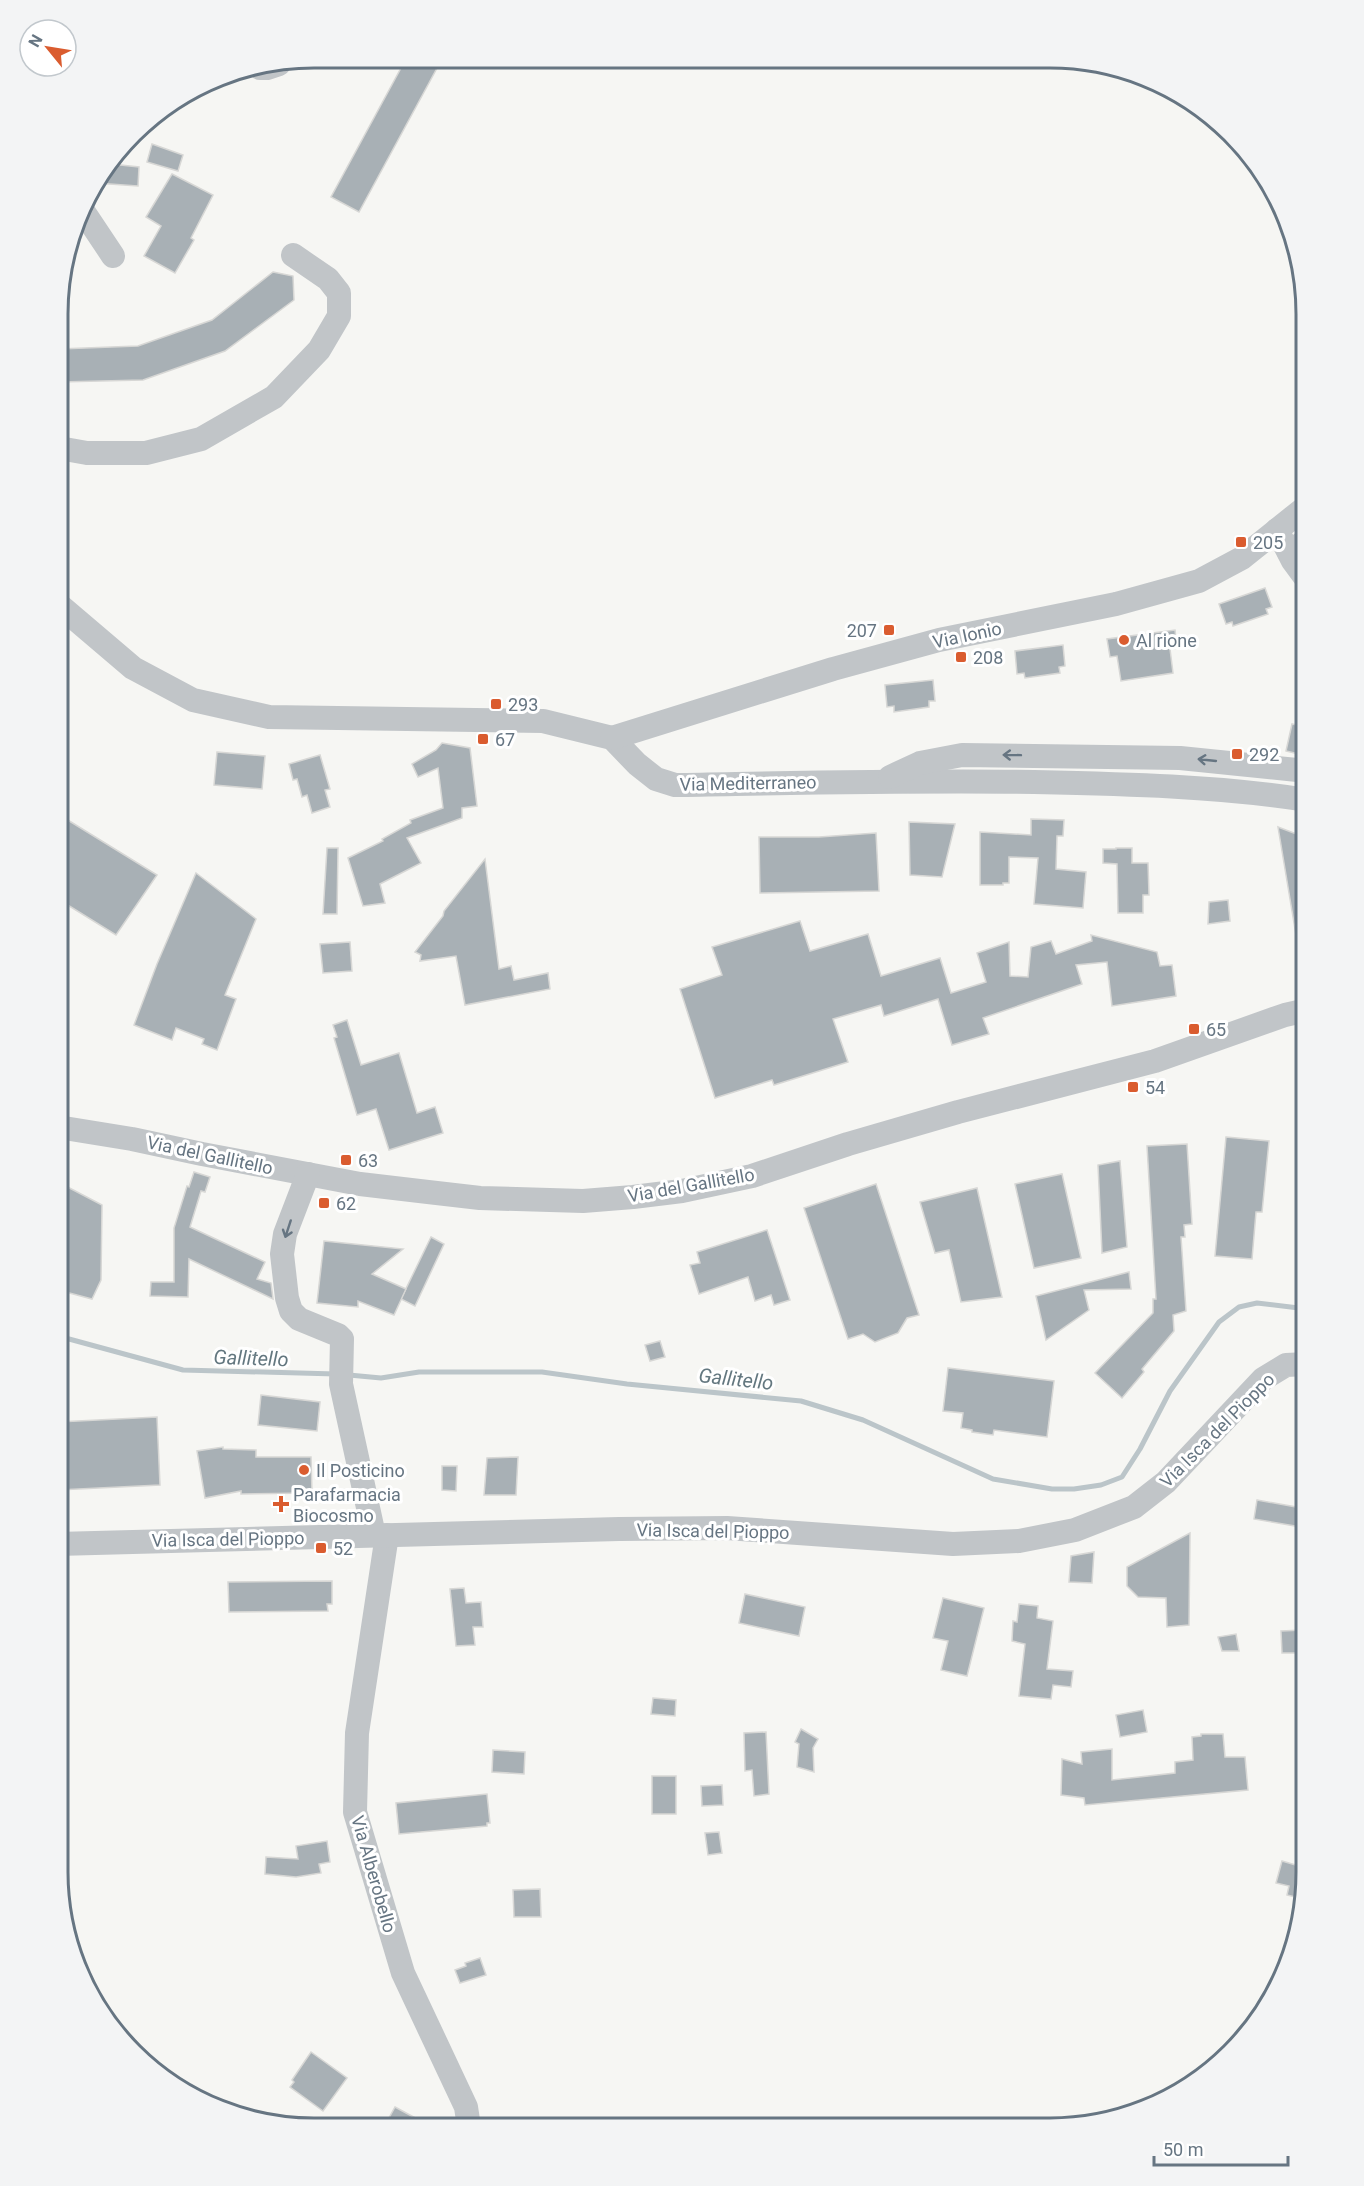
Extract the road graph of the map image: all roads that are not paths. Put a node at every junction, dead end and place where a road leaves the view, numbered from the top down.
1 (87, 217) edge
2 (292, 255) dead end
3 (113, 256) dead end
4 (68, 450) edge
5 (1296, 515) edge
6 (1277, 530) junction
7 (1296, 544) edge
8 (68, 613) edge
9 (612, 738) junction
10 (1296, 770) edge
11 (882, 781) junction
12 (1296, 798) edge
13 (1296, 1012) edge
14 (68, 1129) edge
15 (308, 1174) junction
16 (1296, 1365) edge
17 (380, 1535) junction
18 (68, 1544) edge
19 (468, 2118) edge

1 - 3 street
2 - 4 street
5 - 6 street, Via Ionio
6 - 7 street
6 - 9 street, Via Ionio
8 - 9 street
9 - 11 street, Via Mediterraneo
10 -> 11 street
11 - 12 street, Via Mediterraneo
13 - 15 street, Via del Gallitello
14 - 15 street, Via del Gallitello
15 -> 17 street
16 - 17 street, Via Isca del Pioppo
17 - 18 street, Via Isca del Pioppo
17 - 19 street, Via Alberobello

